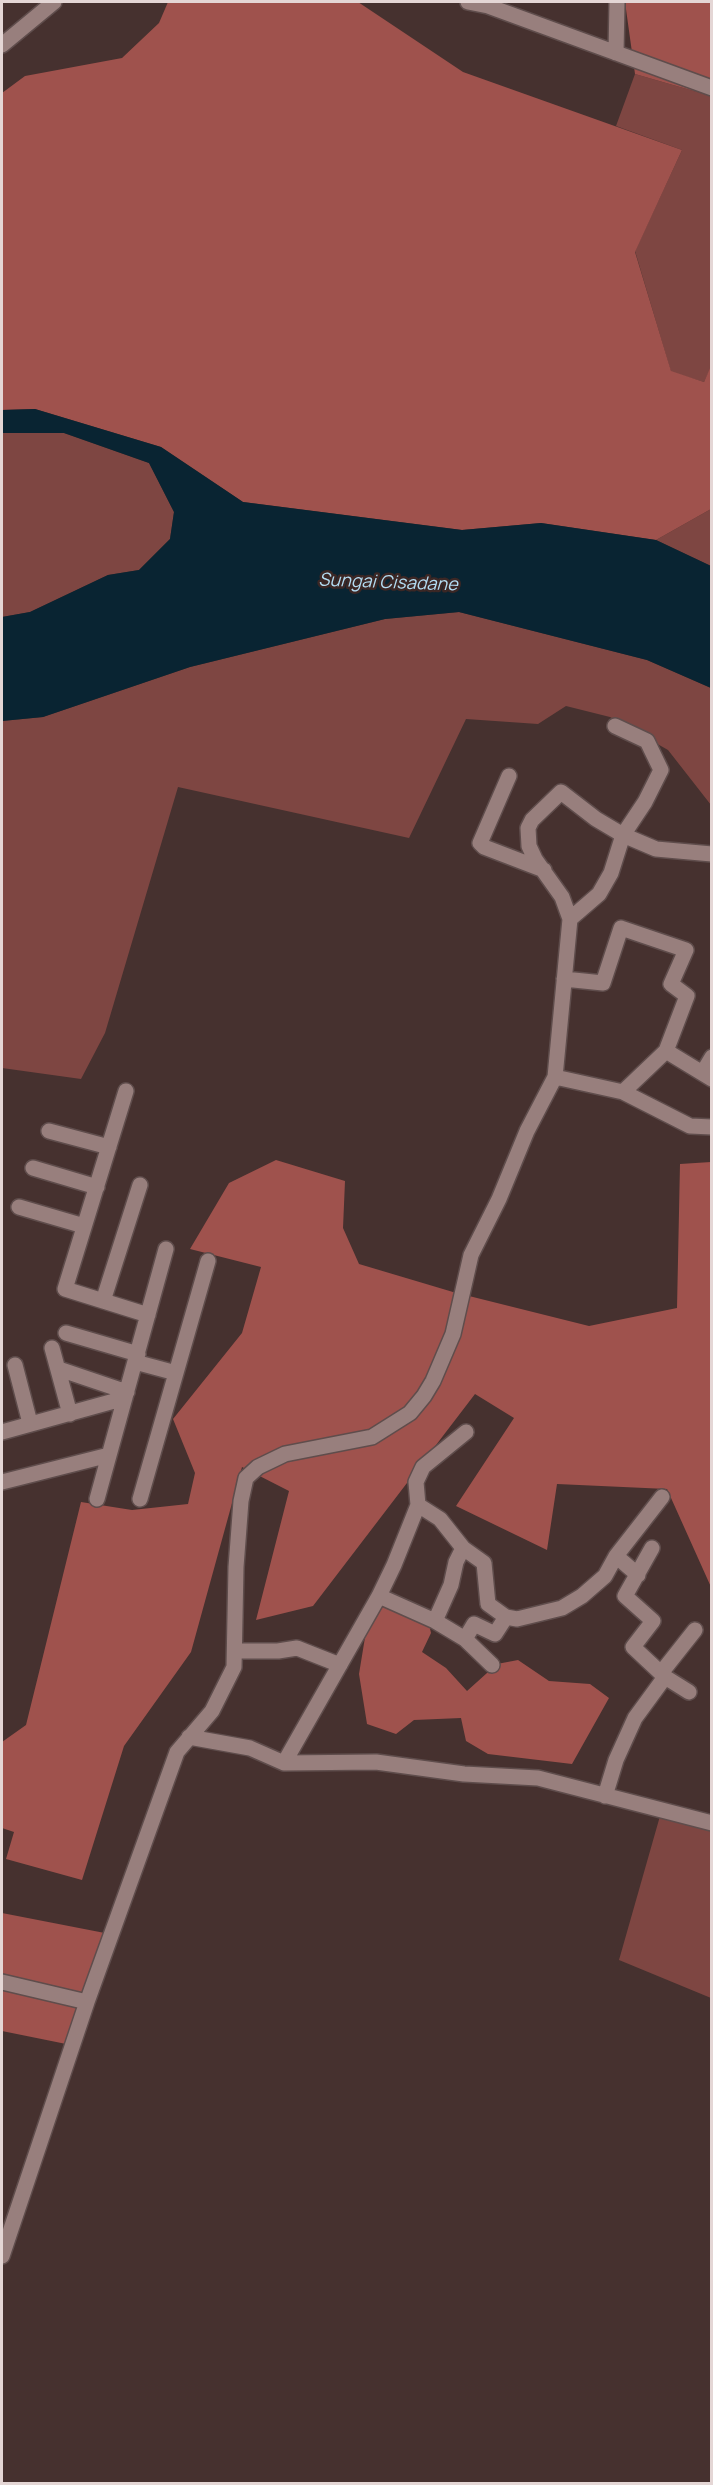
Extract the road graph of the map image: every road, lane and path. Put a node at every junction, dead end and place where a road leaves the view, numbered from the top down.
1 (54, 2) edge
2 (468, 2) edge
3 (617, 2) edge
4 (2, 45) edge
5 (616, 53) junction
6 (711, 88) edge
7 (615, 726) dead end
8 (509, 776) dead end
9 (623, 835) junction
10 (711, 854) edge
11 (544, 870) junction
12 (570, 919) junction
13 (564, 979) junction
14 (666, 1051) junction
15 (711, 1057) edge
16 (707, 1075) edge
17 (555, 1077) junction
18 (126, 1091) dead end
19 (623, 1092) junction
20 (711, 1127) edge
21 (49, 1131) dead end
22 (109, 1148) junction
23 (33, 1168) dead end
24 (140, 1185) dead end
25 (97, 1187) junction
26 (19, 1207) dead end
27 (84, 1226) junction
28 (166, 1249) dead end
29 (208, 1261) dead end
30 (103, 1301) junction
31 (148, 1315) junction
32 (66, 1333) dead end
33 (52, 1348) dead end
34 (136, 1358) junction
35 (15, 1365) dead end
36 (59, 1369) junction
37 (176, 1373) junction
38 (126, 1395) junction
39 (70, 1414) junction
40 (30, 1424) junction
41 (2, 1432) edge
42 (466, 1432) dead end
43 (109, 1455) junction
44 (2, 1482) edge
45 (662, 1497) dead end
46 (97, 1499) dead end
47 (140, 1499) dead end
48 (418, 1505) junction
49 (463, 1548) junction
50 (652, 1548) dead end
51 (616, 1556) junction
52 (638, 1575) junction
53 (379, 1596) junction
54 (506, 1617) junction
55 (435, 1621) junction
56 (695, 1630) dead end
57 (465, 1639) junction
58 (236, 1651) junction
59 (340, 1665) junction
60 (492, 1665) dead end
61 (663, 1675) junction
62 (689, 1692) dead end
63 (189, 1737) junction
64 (284, 1763) junction
65 (605, 1796) junction
66 (711, 1823) edge
67 (2, 1982) edge
68 (87, 2002) junction
69 (2, 2256) edge

1 - 4 street
2 - 5 street
3 - 5 street
5 - 6 street
7 - 9 street
8 - 11 street
9 - 10 street
9 - 11 street
9 - 12 street
11 - 12 street
12 - 13 street
13 - 14 street
13 - 17 street
14 - 16 street
14 - 19 street
15 - 16 street
17 - 19 street
17 - 58 street
18 - 22 street
19 - 20 street
21 - 22 street
22 - 25 street
23 - 25 street
24 - 30 street
25 - 27 street
26 - 27 street
27 - 30 street
28 - 31 street
29 - 37 street
30 - 31 street
31 - 34 street
32 - 34 street
33 - 36 street
34 - 37 street
34 - 38 street
35 - 40 street
36 - 38 street
36 - 39 street
37 - 47 street
38 - 39 street
38 - 43 street
39 - 40 street
40 - 41 street
42 - 48 street
43 - 44 street
43 - 46 street
45 - 51 street
48 - 49 street
48 - 53 street
49 - 54 street
49 - 55 street
50 - 52 street
51 - 52 street
51 - 54 street
52 - 61 street
53 - 55 street
53 - 59 street
54 - 57 street
55 - 57 street
56 - 61 street
57 - 60 street
58 - 59 street
58 - 63 street
59 - 64 street
61 - 62 street
61 - 65 street
63 - 64 street
63 - 68 street
64 - 65 street
65 - 66 street
67 - 68 street
68 - 69 street

